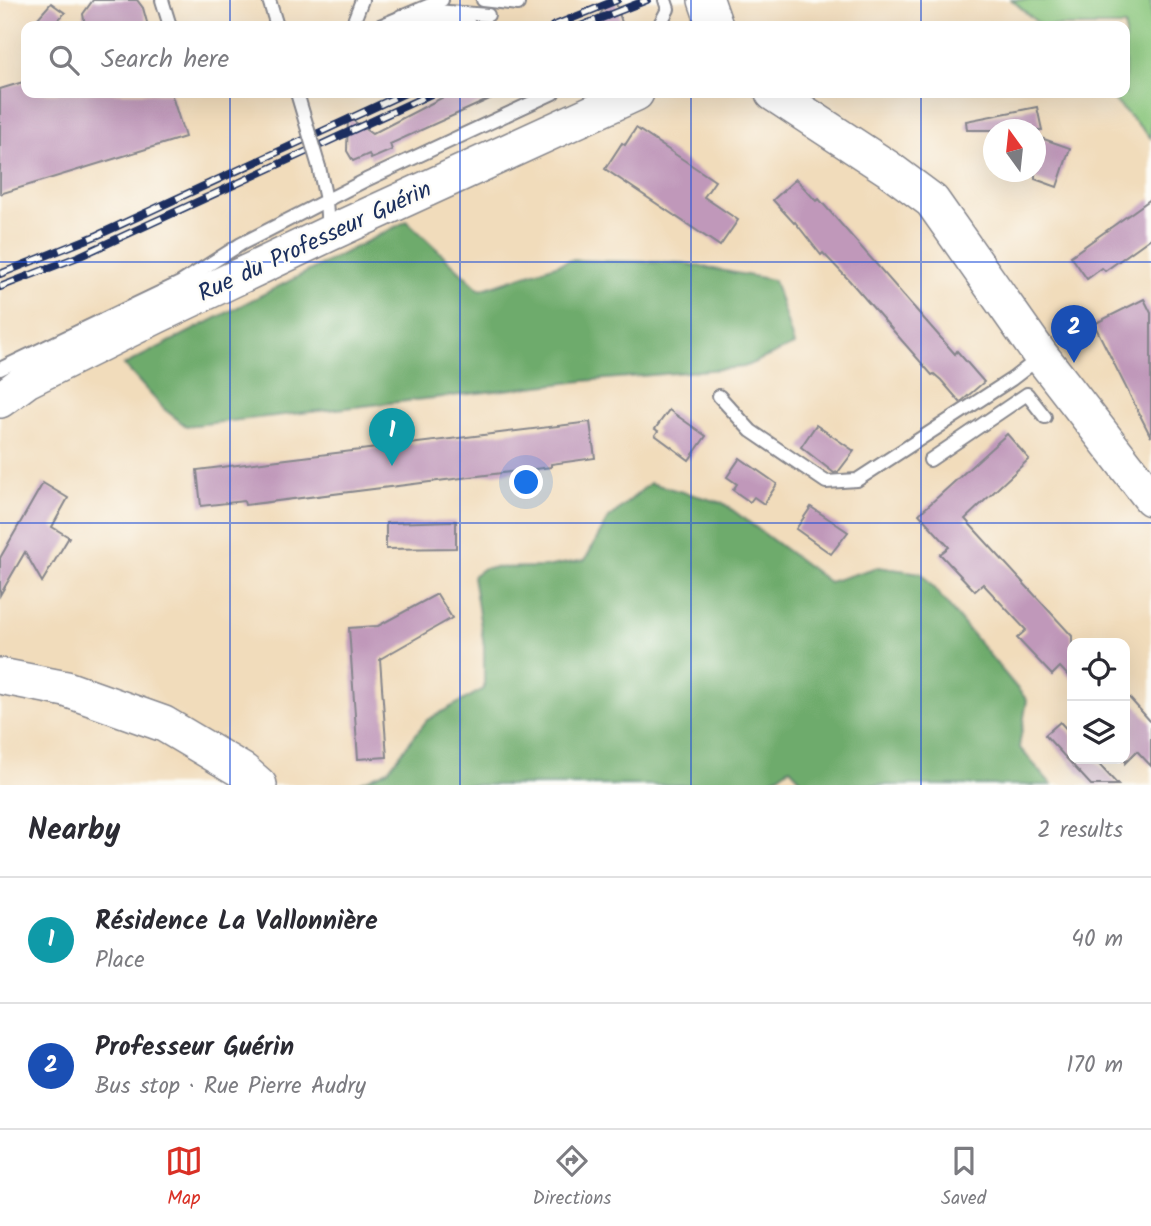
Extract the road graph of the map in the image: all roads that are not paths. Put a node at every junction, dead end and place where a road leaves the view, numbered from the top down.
1 (162, 0) edge
2 (268, 0) edge
3 (362, 0) edge
4 (442, 0) edge
5 (483, 0) edge
6 (665, 0) edge
7 (519, 4) dead end
8 (421, 10) junction
9 (488, 15) dead end
10 (401, 16) junction
11 (168, 21) edge
12 (274, 21) edge
13 (354, 21) edge
14 (390, 21) edge
15 (444, 21) edge
16 (662, 21) edge
17 (298, 98) edge
18 (542, 98) edge
19 (620, 98) edge
20 (781, 98) edge
21 (327, 217) junction
22 (1041, 356) junction
23 (0, 369) edge
24 (719, 396) dead end
25 (0, 400) edge
26 (1045, 417) dead end
27 (930, 460) dead end
28 (1151, 498) edge
29 (0, 676) edge
30 (259, 785) edge

1 - 11 lane
2 - 12 lane
3 - 13 lane
4 - 8 lane
5 - 7 lane
6 - 16 lane
8 - 9 lane
8 - 10 lane
10 - 14 lane
10 - 15 lane
17 - 21 lane, bridge
18 - 21 lane
19 - 21 main road, Rue du Professeur Guérin
20 - 22 main road
21 - 23 lane
21 - 25 main road, Rue du Professeur Guérin
22 - 24 lane
22 - 28 main road
26 - 27 lane
29 - 30 main road

